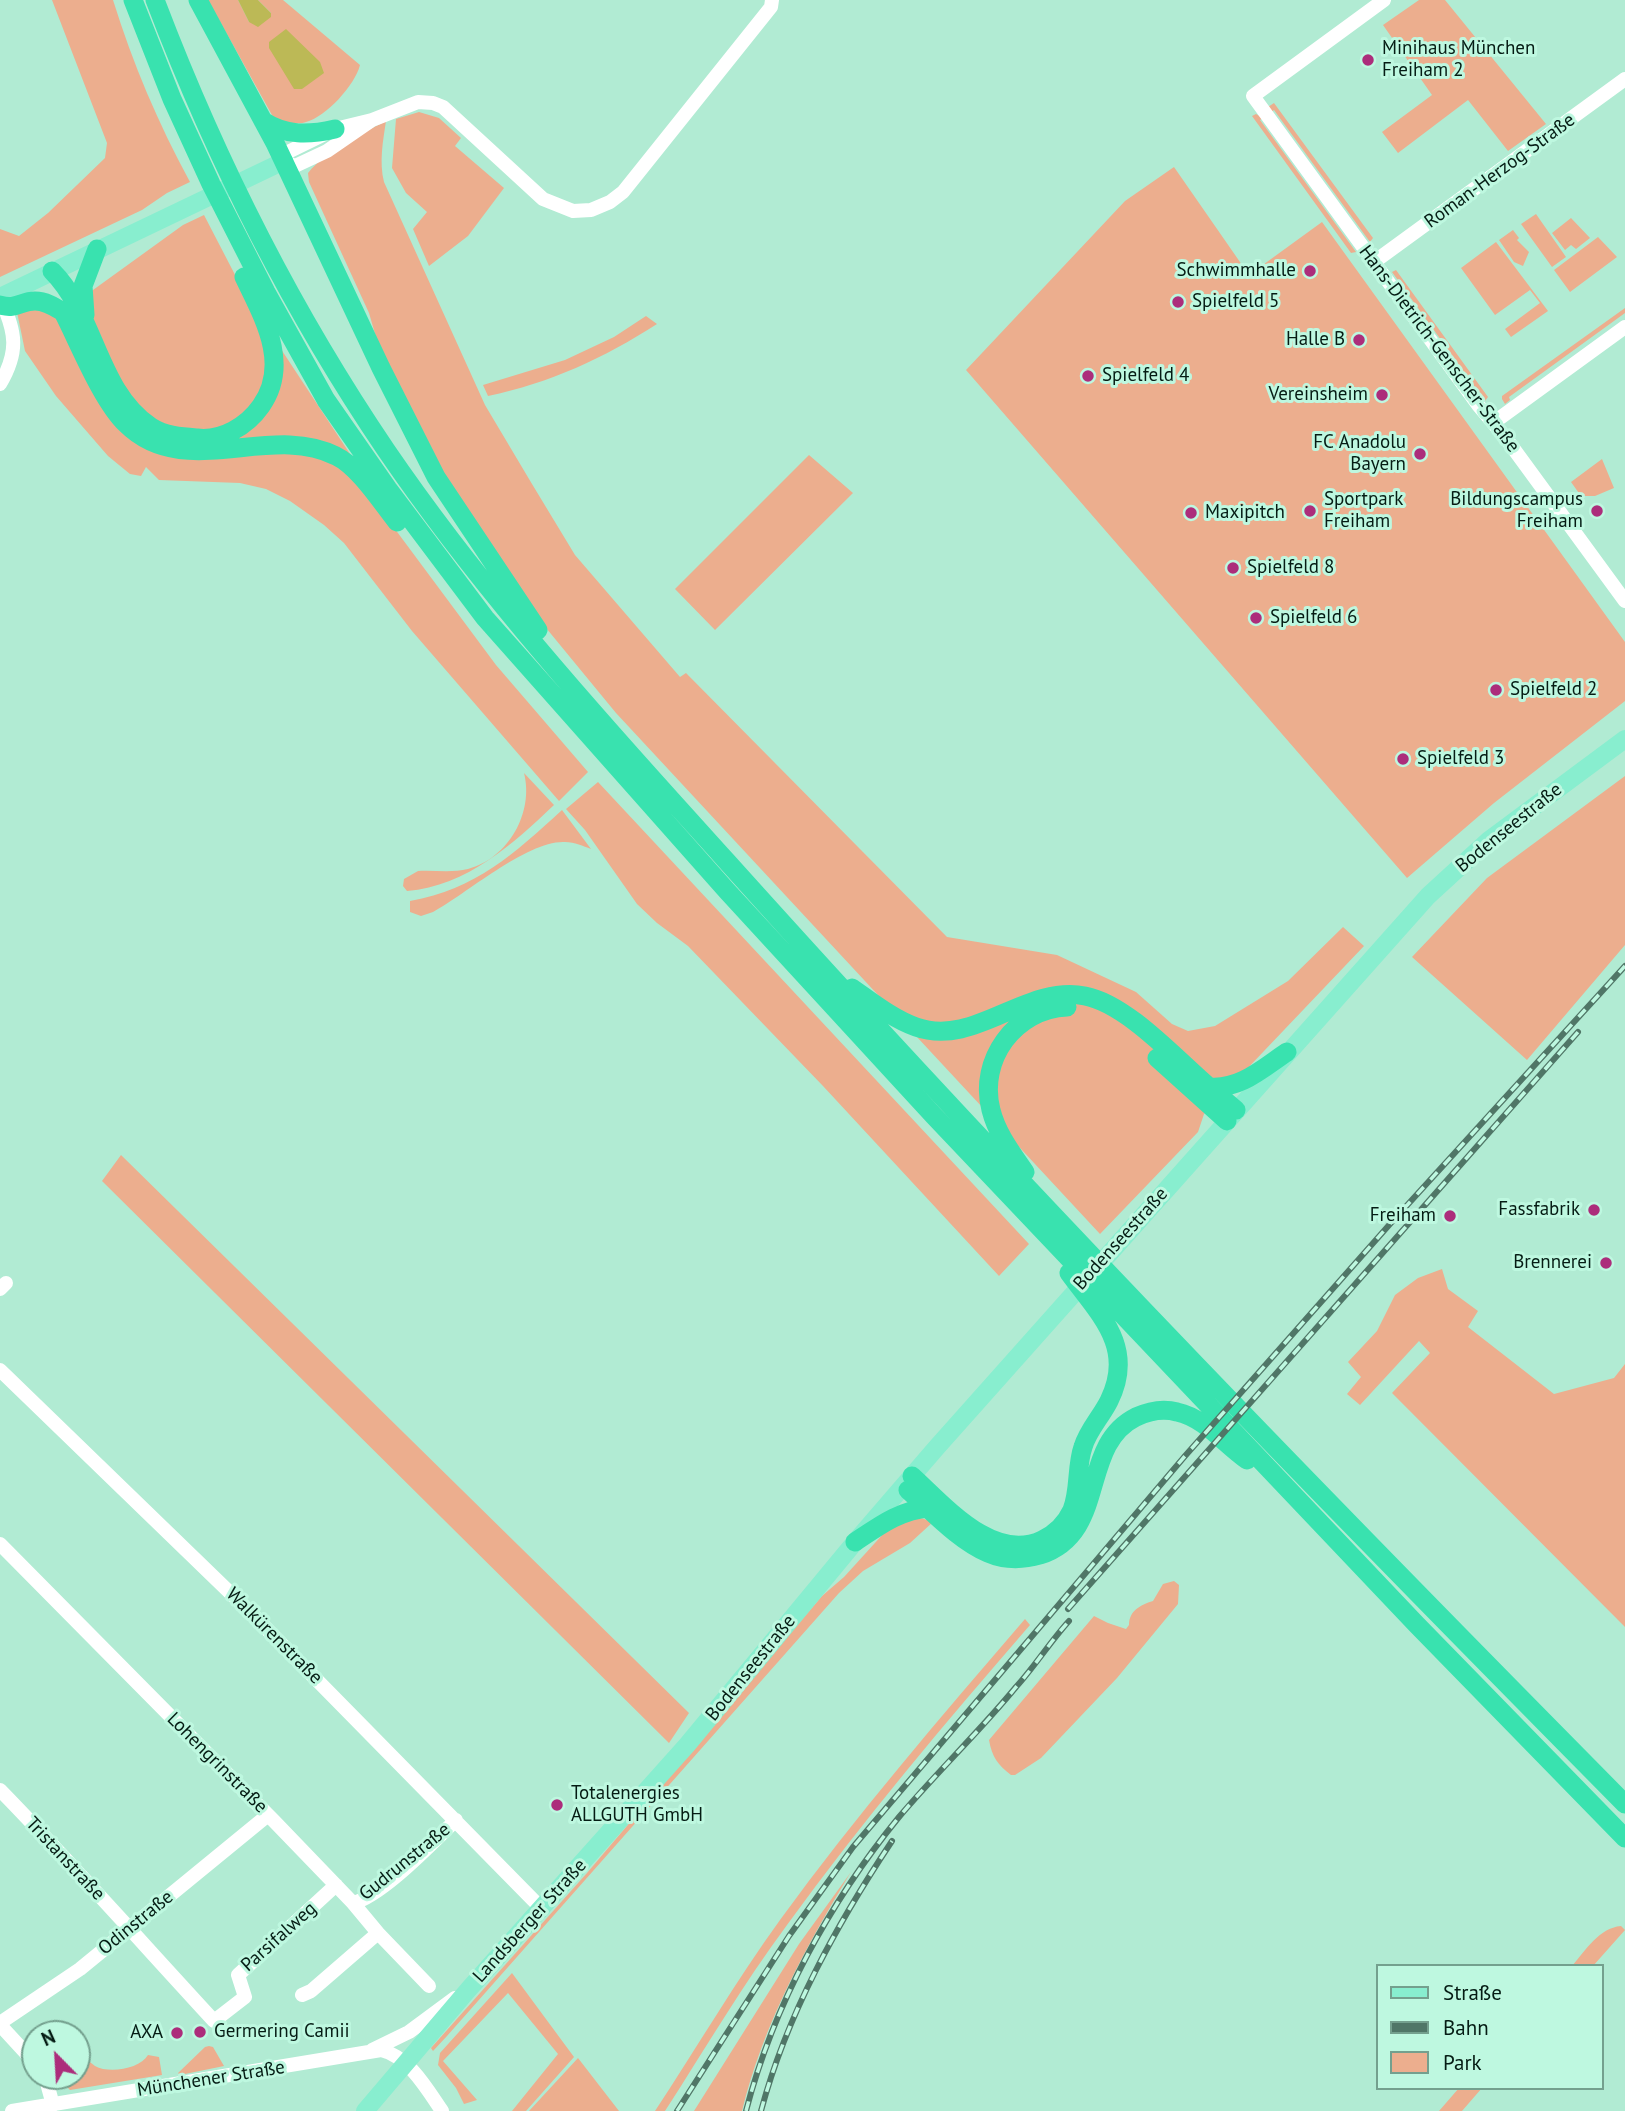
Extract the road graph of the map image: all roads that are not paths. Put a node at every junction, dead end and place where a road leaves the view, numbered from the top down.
1 (133, 0) edge
2 (155, 0) edge
3 (198, 0) edge
4 (772, 0) edge
5 (1384, 0) edge
6 (1625, 79) edge
7 (263, 121) junction
8 (341, 132) junction
9 (275, 164) junction
10 (211, 184) junction
11 (97, 249) junction
12 (1374, 262) junction
13 (52, 271) junction
14 (27, 294) junction
15 (0, 297) edge
16 (0, 305) edge
17 (63, 312) junction
18 (1625, 327) edge
19 (88, 330) junction
20 (0, 384) edge
21 (1493, 423) junction
22 (1625, 601) edge
23 (485, 618) junction
24 (580, 699) junction
25 (1625, 739) edge
26 (823, 968) junction
27 (1287, 1052) junction
28 (1181, 1071) junction
29 (1205, 1089) junction
30 (1231, 1115) junction
31 (1021, 1207) junction
32 (1051, 1214) junction
33 (0, 1370) edge
34 (908, 1481) junction
35 (1280, 1482) junction
36 (933, 1503) junction
37 (955, 1523) junction
38 (855, 1542) junction
39 (0, 1544) edge
40 (656, 1780) joint
41 (0, 1790) edge
42 (1625, 1804) edge
43 (268, 1815) junction
44 (456, 1820) junction
45 (1625, 1838) edge
46 (336, 1885) junction
47 (354, 1903) junction
48 (542, 1909) junction
49 (128, 1928) junction
50 (378, 1933) junction
51 (429, 1986) dead end
52 (468, 1990) junction
53 (302, 1995) dead end
54 (214, 2021) joint
55 (0, 2024) edge
56 (21, 2047) edge
57 (371, 2050) junction
58 (405, 2064) junction
59 (49, 2090) edge
60 (53, 2105) junction
61 (12, 2111) edge
62 (365, 2111) edge
63 (442, 2111) edge

1 - 10 highway
2 - 24 highway
3 - 7 highway
4 - 8 street
5 - 12 street, Hans-Dietrich-Genscher-Straße
6 - 12 street, Roman-Herzog-Straße
7 - 8 highway
7 - 9 highway
8 - 9 street
9 - 11 main road
9 - 24 highway
10 - 19 highway
10 - 23 highway
11 - 13 main road
11 - 19 highway
12 - 21 street, Hans-Dietrich-Genscher-Straße
13 - 14 main road
13 - 17 highway
13 - 19 highway
14 - 15 main road
14 - 16 highway
14 - 17 highway
15 - 20 street
17 - 23 highway
18 - 21 street
21 - 22 street, Hans-Dietrich-Genscher-Straße
23 - 31 highway
24 - 26 highway
25 - 27 main road, Bodenseestraße
26 - 28 highway
26 - 32 highway
27 - 29 highway
27 - 30 main road, Bodenseestraße
28 - 29 highway
28 - 32 highway
29 - 30 highway
30 - 34 main road, Bodenseestraße
31 - 35 highway
31 - 37 highway
32 - 42 highway
33 - 44 street, Walkürenstraße
34 - 36 highway
34 - 38 main road, Bodenseestraße
35 - 37 highway
35 - 45 highway
36 - 37 highway
36 - 38 highway
38 - 40 main road, Bodenseestraße
39 - 43 street, Lohengrinstraße
40 - 48 main road, Landsberger Straße
41 - 49 street, Tristanstraße
43 - 46 street, Lohengrinstraße
43 - 49 street, Odinstraße
44 - 47 street, Gudrunstraße
44 - 48 street, Walkürenstraße
46 - 47 street, Lohengrinstraße
46 - 54 street, Parsifalweg
47 - 50 street, Lohengrinstraße
48 - 52 main road, Landsberger Straße
49 - 54 street, Tristanstraße
49 - 55 street, Odinstraße
50 - 51 street, Lohengrinstraße
50 - 53 street
52 - 57 street, Münchener Straße
52 - 58 main road, Landsberger Straße
55 - 56 street
57 - 58 street
57 - 60 street, Münchener Straße
58 - 62 main road, Landsberger Straße
58 - 63 street
59 - 60 street
60 - 61 street, Münchener Straße

